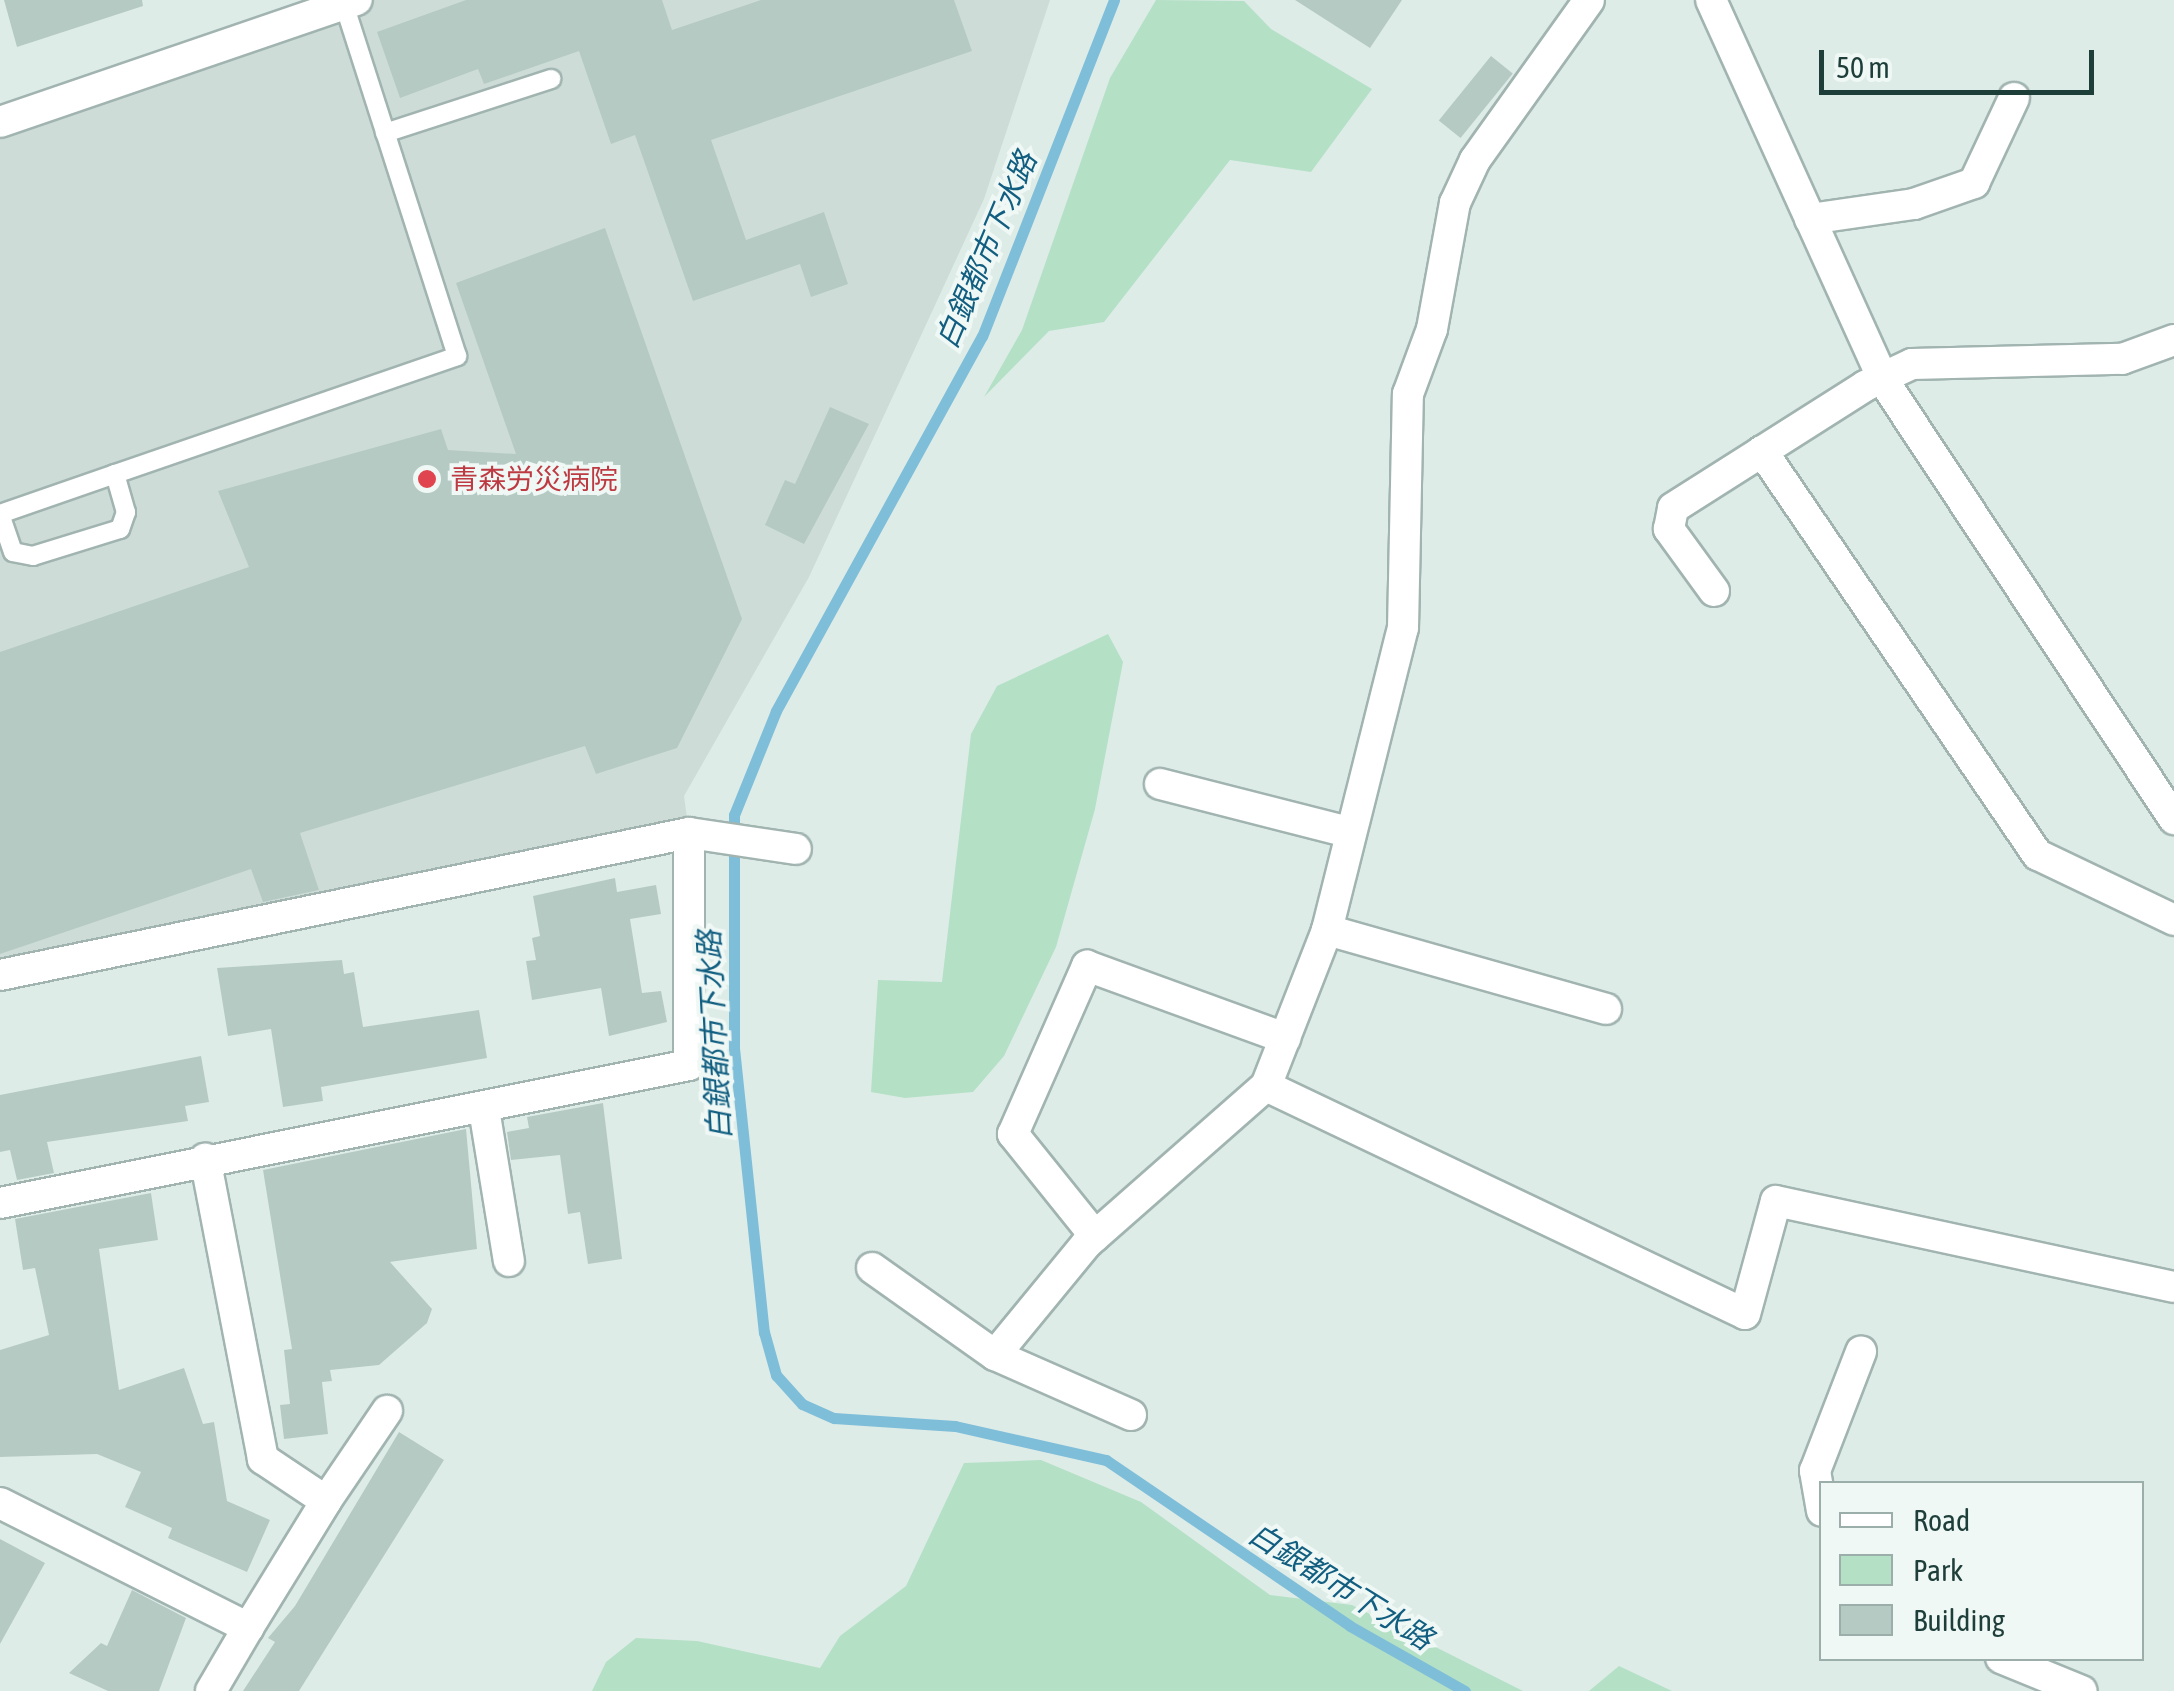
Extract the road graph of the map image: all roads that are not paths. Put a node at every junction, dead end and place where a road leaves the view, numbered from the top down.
1 (1589, 0) edge
2 (1711, 0) edge
3 (350, 2) edge
4 (552, 79) dead end
5 (2014, 98) dead end
6 (0, 122) edge
7 (385, 133) junction
8 (1810, 219) junction
9 (2172, 337) edge
10 (1884, 380) junction
11 (1762, 450) junction
12 (115, 474) junction
13 (1714, 591) dead end
14 (1160, 784) dead end
15 (2172, 811) edge
16 (1348, 832) junction
17 (690, 834) junction
18 (796, 849) dead end
19 (2174, 920) edge
20 (1327, 930) junction
21 (0, 975) edge
22 (1606, 1009) dead end
23 (1284, 1038) junction
24 (1266, 1086) junction
25 (484, 1109) junction
26 (206, 1159) junction
27 (0, 1203) edge
28 (1094, 1236) junction
29 (509, 1262) dead end
30 (872, 1268) dead end
31 (2174, 1287) edge
32 (1861, 1352) dead end
33 (995, 1355) junction
34 (388, 1410) dead end
35 (1131, 1415) dead end
36 (1819, 1493) edge
37 (326, 1501) junction
38 (0, 1503) edge
39 (248, 1628) junction
40 (2008, 1661) edge
41 (212, 1690) edge
42 (2082, 1691) edge

1 - 16 street
2 - 8 street
3 - 6 street
3 - 7 lane
4 - 7 lane
5 - 8 street
7 - 12 lane
8 - 10 street
9 - 10 street
10 - 11 street
10 - 15 street
11 - 13 street
11 - 19 street
12 - 12 lane
14 - 16 street
16 - 20 street
17 - 18 street
17 - 21 street
17 - 25 street
20 - 22 street
20 - 23 street
23 - 24 street
23 - 28 street
24 - 28 street
24 - 31 street
25 - 26 street
25 - 29 street
26 - 27 street
26 - 37 street
28 - 33 street
30 - 33 street
32 - 36 street
33 - 35 street
34 - 37 street
37 - 39 street
38 - 39 street
39 - 41 street
40 - 42 street

